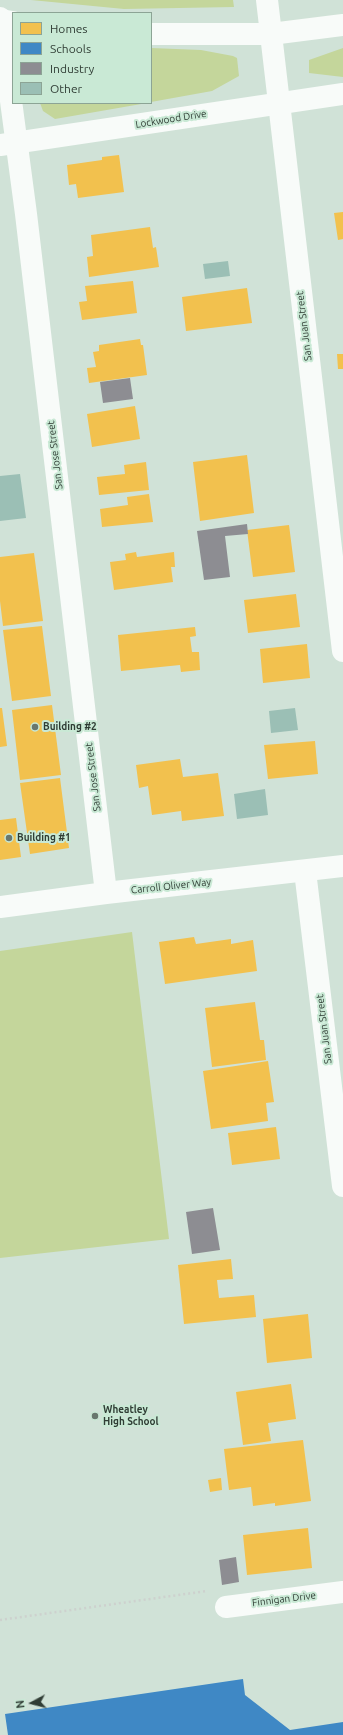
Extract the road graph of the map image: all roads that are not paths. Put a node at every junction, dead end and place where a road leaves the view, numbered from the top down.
1 (266, 0) edge
2 (0, 20) edge
3 (12, 22) edge
4 (343, 25) edge
5 (152, 34) edge
6 (271, 34) junction
7 (343, 94) edge
8 (278, 103) junction
9 (8, 144) edge
10 (343, 651) edge
11 (343, 866) edge
12 (305, 871) junction
13 (106, 893) junction
14 (0, 907) edge
15 (343, 1186) edge
16 (343, 1592) edge
17 (226, 1607) dead end

1 - 6 street, San Juan Street
2 - 3 street
2 - 9 street, San Jose Street
4 - 6 street
5 - 6 street
6 - 8 street, San Juan Street
7 - 8 street, Lockwood Drive
8 - 9 street, Lockwood Drive
8 - 10 street, San Juan Street
9 - 13 street, San Jose Street
11 - 12 street, Carroll Oliver Way
12 - 13 street, Carroll Oliver Way
12 - 15 street, San Juan Street
13 - 14 street, Carroll Oliver Way
16 - 17 street, Finnigan Drive

